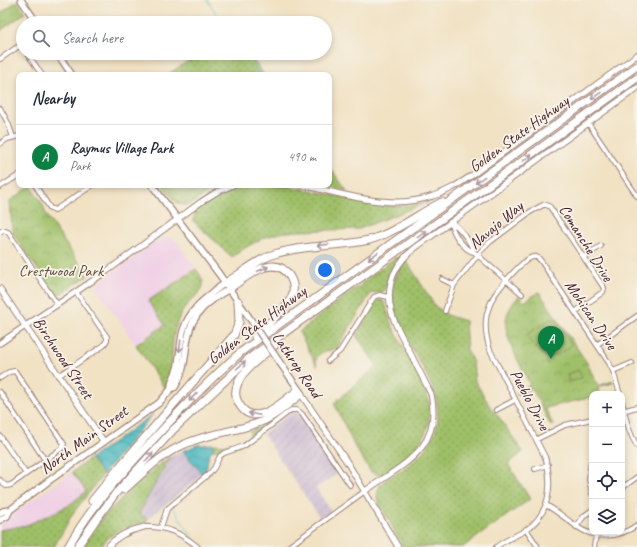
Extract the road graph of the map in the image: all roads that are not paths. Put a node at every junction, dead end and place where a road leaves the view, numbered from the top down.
1 (21, 0) edge
2 (32, 16) edge
3 (16, 48) edge
4 (637, 55) edge
5 (0, 59) edge
6 (32, 60) edge
7 (62, 60) edge
8 (637, 66) edge
9 (40, 72) edge
10 (70, 72) edge
11 (637, 78) edge
12 (637, 88) edge
13 (0, 108) edge
14 (588, 123) junction
15 (16, 136) edge
16 (13, 137) junction
17 (0, 144) edge
18 (16, 177) edge
19 (0, 187) edge
20 (37, 188) edge
21 (88, 188) edge
22 (154, 188) edge
23 (227, 188) edge
24 (316, 188) edge
25 (462, 193) junction
26 (637, 196) edge
27 (545, 204) joint
28 (178, 219) junction
29 (451, 222) junction
30 (0, 232) edge
31 (601, 246) dead end
32 (475, 254) junction
33 (390, 257) junction
34 (533, 257) joint
35 (584, 257) junction
36 (442, 278) dead end
37 (506, 281) junction
38 (454, 285) junction
39 (227, 286) junction
40 (0, 289) edge
41 (76, 292) junction
42 (522, 294) dead end
43 (389, 297) junction
44 (238, 301) junction
45 (57, 304) junction
46 (445, 311) dead end
47 (575, 312) junction
48 (637, 316) edge
49 (25, 326) junction
50 (0, 343) edge
51 (598, 344) junction
52 (241, 352) junction
53 (328, 361) dead end
54 (632, 363) dead end
55 (613, 371) junction
56 (58, 376) junction
57 (0, 378) edge
58 (619, 391) edge
59 (0, 392) edge
60 (300, 392) junction
61 (515, 400) junction
62 (637, 407) edge
63 (496, 410) dead end
64 (625, 410) edge
65 (625, 418) edge
66 (589, 419) edge
67 (0, 436) edge
68 (536, 439) junction
69 (104, 442) junction
70 (637, 446) edge
71 (46, 460) junction
72 (347, 462) junction
73 (548, 465) junction
74 (339, 468) junction
75 (535, 469) dead end
76 (26, 474) junction
77 (637, 477) edge
78 (0, 480) edge
79 (350, 485) dead end
80 (625, 486) edge
81 (365, 491) junction
82 (546, 505) junction
83 (10, 510) junction
84 (103, 510) junction
85 (589, 512) edge
86 (0, 513) edge
87 (0, 520) edge
88 (637, 525) edge
89 (144, 527) joint
90 (161, 527) junction
91 (576, 527) junction
92 (526, 529) junction
93 (589, 532) edge
94 (625, 532) edge
95 (596, 535) edge
96 (66, 547) edge
97 (77, 547) edge
98 (107, 547) edge
99 (198, 547) edge
100 (288, 547) edge
101 (398, 547) edge
102 (496, 547) edge
103 (538, 547) edge
104 (594, 547) edge

1 - 2 main road
3 - 5 street
4 - 24 street
6 - 9 street
7 - 10 main road
8 -> 25 highway, Golden State Highway
33 -> 11 highway, Golden State Highway
12 - 14 street
13 - 16 street
14 - 26 street
14 - 29 street
15 - 16 street
16 - 17 street
18 - 19 street
20 - 21 street
22 - 28 main road, Lathrop Road
23 - 28 street
25 -> 39 highway
25 -> 52 highway, Golden State Highway
27 - 32 street, Navajo Way
27 - 35 street, Comanche Drive
28 - 39 main road, Lathrop Road
28 - 41 street
29 - 32 street
29 - 43 street
30 - 45 street
31 - 35 street
32 - 37 street
32 - 38 street, Navajo Way
60 -> 33 highway
84 -> 33 highway, Golden State Highway
34 - 37 street, Pueblo Drive
34 - 47 street, Mohican Drive
35 - 47 street, Comanche Drive
36 - 38 street
37 - 42 street
37 - 61 street, Pueblo Drive
38 - 46 street, Navajo Way
39 - 44 main road, Lathrop Road
39 -> 52 highway
39 - 69 main road, North Main Street
40 - 49 street, Birchwood Street
41 - 45 street
41 - 56 street
43 - 53 street
43 - 81 street
44 - 60 main road, Lathrop Road, bridge
44 - 96 highway
45 - 49 street
47 - 51 street, Mohican Drive
48 - 51 street
49 - 50 street
49 - 56 street, Birchwood Street
51 - 55 street, Mohican Drive
52 -> 96 highway, Golden State Highway
54 - 55 street
55 - 58 street, Mohican Drive
56 - 69 street, Birchwood Street
57 - 71 street
59 - 71 street
60 - 72 street, Lathrop Road
60 - 84 highway
61 - 63 street
61 - 68 street, Pueblo Drive
62 - 64 street
65 - 70 street
66 - 68 street
67 - 76 street
68 - 73 street, Pueblo Drive
69 - 83 main road, North Main Street
71 - 76 street
72 - 74 street
72 - 81 street, Lathrop Road
73 - 75 street
73 - 82 street, Pueblo Drive
74 - 79 street
74 - 90 street
76 - 78 street
77 - 80 street
81 - 100 street
81 - 101 street, Lathrop Road
82 - 91 street
82 - 92 street, Pueblo Drive
83 - 86 main road, North Main Street
83 - 87 main road, North Main Street
84 - 97 highway, Golden State Highway
85 - 91 street
88 - 94 street
89 - 90 street
89 - 98 street
90 - 99 street
91 - 93 street
92 - 102 street, Pueblo Drive
92 - 103 street
95 - 104 street

